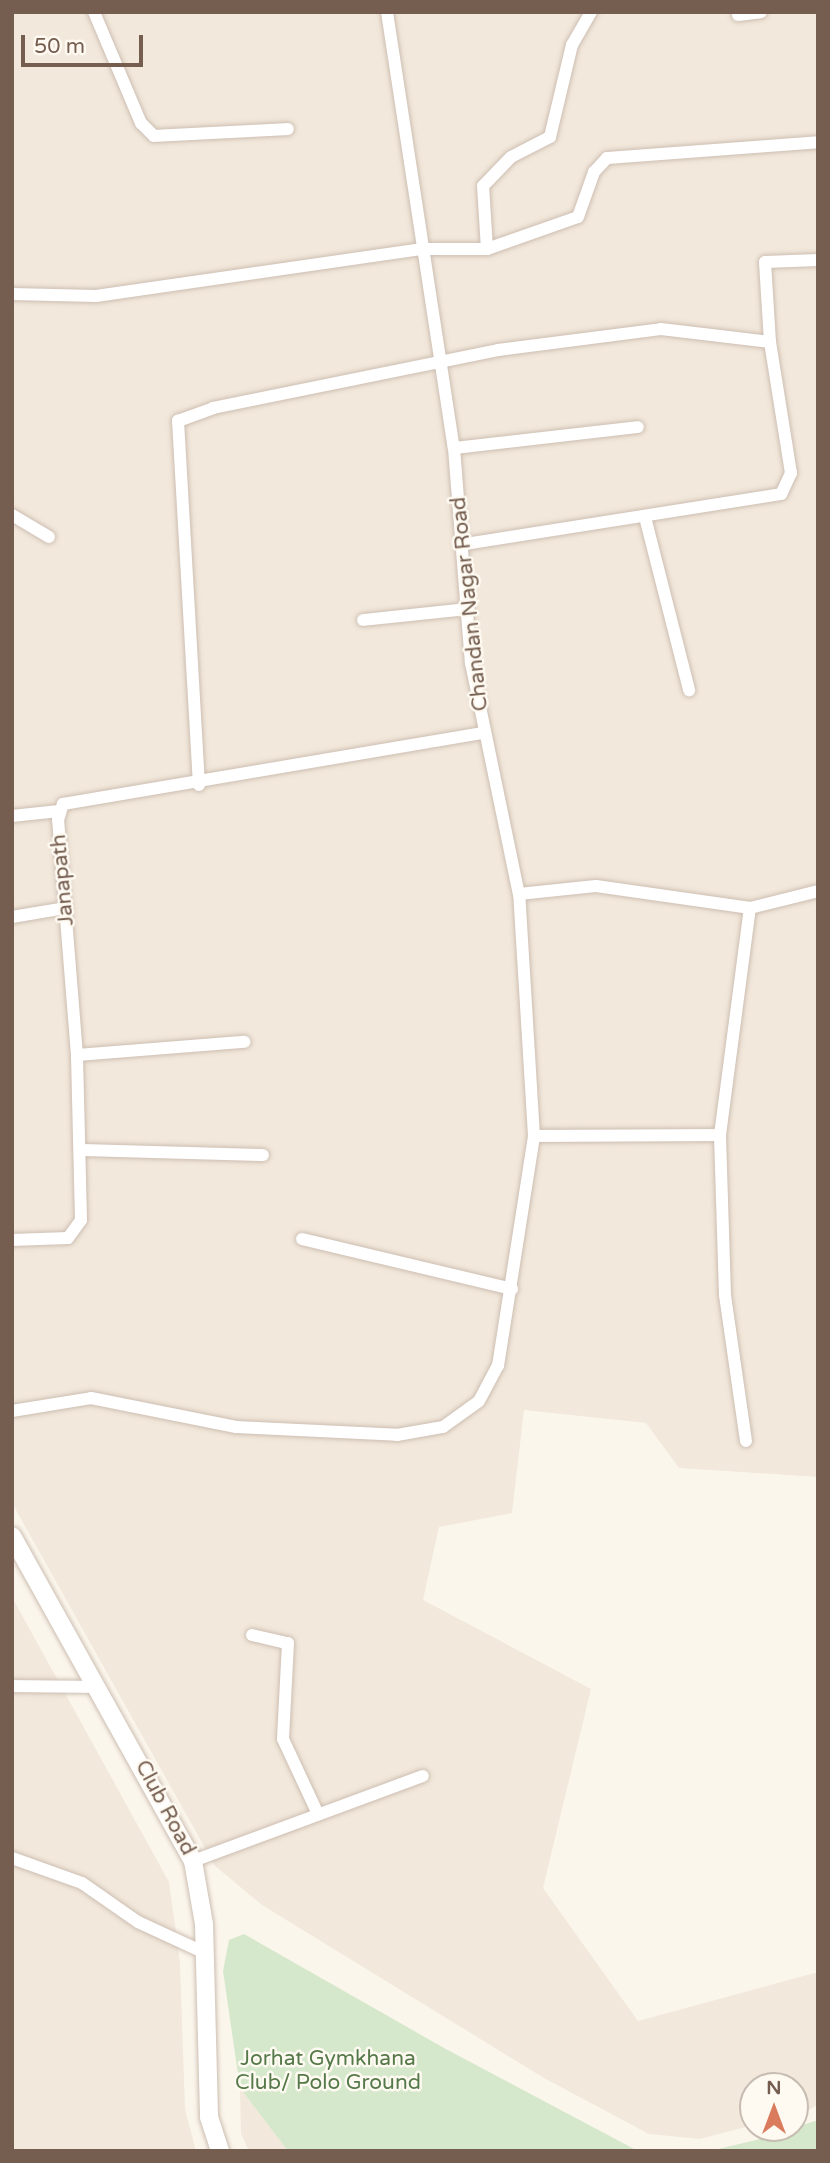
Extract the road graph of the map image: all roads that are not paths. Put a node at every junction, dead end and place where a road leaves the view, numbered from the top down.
1 (387, 12) edge
2 (591, 12) edge
3 (761, 12) edge
4 (97, 13) edge
5 (738, 15) dead end
6 (288, 129) dead end
7 (818, 142) edge
8 (424, 249) junction
9 (486, 249) junction
10 (818, 260) edge
11 (12, 294) edge
12 (770, 342) junction
13 (442, 361) junction
14 (638, 427) dead end
15 (454, 448) junction
16 (12, 515) edge
17 (645, 517) junction
18 (49, 537) dead end
19 (464, 544) junction
20 (468, 609) junction
21 (363, 620) dead end
22 (690, 690) dead end
23 (483, 733) junction
24 (199, 785) junction
25 (59, 811) junction
26 (12, 816) edge
27 (818, 891) edge
28 (519, 894) junction
29 (66, 908) junction
30 (750, 908) junction
31 (12, 917) edge
32 (244, 1042) dead end
33 (77, 1055) junction
34 (720, 1135) junction
35 (534, 1136) junction
36 (80, 1150) junction
37 (263, 1155) dead end
38 (302, 1239) dead end
39 (12, 1240) edge
40 (512, 1289) junction
41 (12, 1411) edge
42 (746, 1441) dead end
43 (12, 1536) edge
44 (252, 1635) dead end
45 (12, 1686) edge
46 (98, 1687) junction
47 (423, 1776) dead end
48 (318, 1814) junction
49 (12, 1858) edge
50 (193, 1861) junction
51 (205, 1953) junction
52 (220, 2151) edge

1 - 8 street, Chandan Nagar Road
2 - 9 street
3 - 5 street
4 - 6 street
7 - 9 street
8 - 9 street
8 - 11 street
8 - 13 street, Chandan Nagar Road
10 - 12 street
12 - 13 street
12 - 17 street
13 - 15 street, Chandan Nagar Road
13 - 24 street
14 - 15 street
15 - 19 street, Chandan Nagar Road
16 - 18 street
17 - 19 street
17 - 22 street
19 - 20 street, Chandan Nagar Road
20 - 21 street
20 - 23 street, Chandan Nagar Road
23 - 24 street, Janapath
23 - 28 street, Chandan Nagar Road
24 - 25 street, Janapath
25 - 26 street
25 - 29 street, Janapath
27 - 30 street
28 - 30 street
28 - 35 street, Chandan Nagar Road
29 - 31 street
29 - 33 street, Janapath
30 - 34 street
32 - 33 street
33 - 36 street, Janapath
34 - 35 street
34 - 42 street
35 - 40 street, Chandan Nagar Road
36 - 37 street
36 - 39 street, Janapath
38 - 40 street
40 - 41 street, Chandan Nagar Road
43 - 46 street, Club Road
44 - 48 street
45 - 46 street
46 - 50 street, Club Road
47 - 48 street
48 - 50 street
49 - 51 street
50 - 51 street, Club Road
51 - 52 street, Club Road

